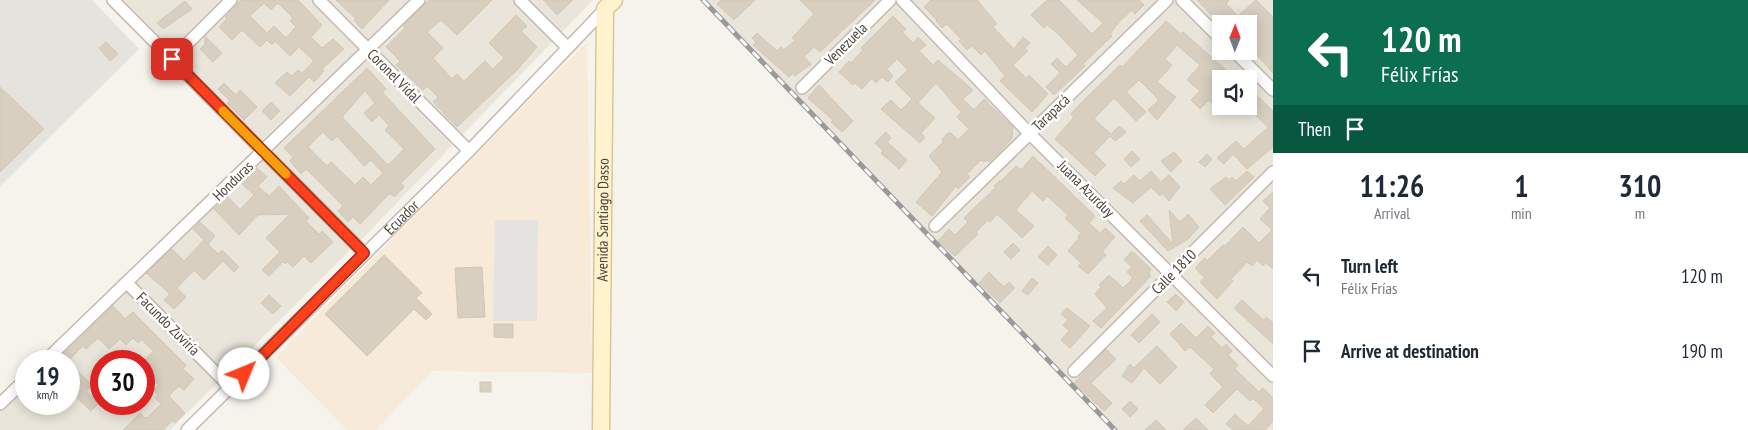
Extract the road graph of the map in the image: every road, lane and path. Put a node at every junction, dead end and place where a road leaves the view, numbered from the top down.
1 (113, 0) edge
2 (231, 0) edge
3 (318, 0) edge
4 (419, 0) edge
5 (520, 0) edge
6 (890, 0) edge
7 (902, 0) edge
8 (1167, 0) edge
9 (1182, 0) edge
10 (609, 5) edge
11 (1212, 30) edge
12 (567, 47) junction
13 (369, 50) junction
14 (172, 59) junction
15 (1243, 60) edge
16 (802, 88) dead end
17 (1273, 90) edge
18 (1030, 134) junction
19 (264, 151) junction
20 (469, 151) junction
21 (1273, 172) edge
22 (935, 226) dead end
23 (364, 253) junction
24 (1172, 274) junction
25 (127, 283) junction
26 (57, 350) edge
27 (1074, 371) dead end
28 (1273, 376) edge
29 (230, 387) junction
30 (15, 390) edge
31 (0, 404) edge
32 (187, 430) edge
33 (601, 430) edge

1 - 14 street
2 - 14 street
3 - 13 street, Coronel Vidal
4 - 13 street, Honduras
5 - 12 street
6 - 16 street, Venezuela
7 - 18 street, Juana Azurduy
8 - 18 street, Tarapacá
9 - 11 street
10 - 12 street, Ecuador
10 - 33 main road, Avenida Santiago Dasso
12 - 20 street, Ecuador
13 - 19 street, Honduras
13 - 20 street, Coronel Vidal
14 - 19 street
15 - 17 street
18 - 22 street, Tarapacá
18 - 24 street, Juana Azurduy
19 - 23 street
19 - 25 street, Honduras
20 - 23 street, Ecuador
21 - 24 street, Calle 1810
23 - 29 street, Ecuador
24 - 27 street, Calle 1810
24 - 28 street, Juana Azurduy
25 - 26 street, Honduras
25 - 29 street, Facundo Zuviría
29 - 32 street, Ecuador
30 - 31 street

